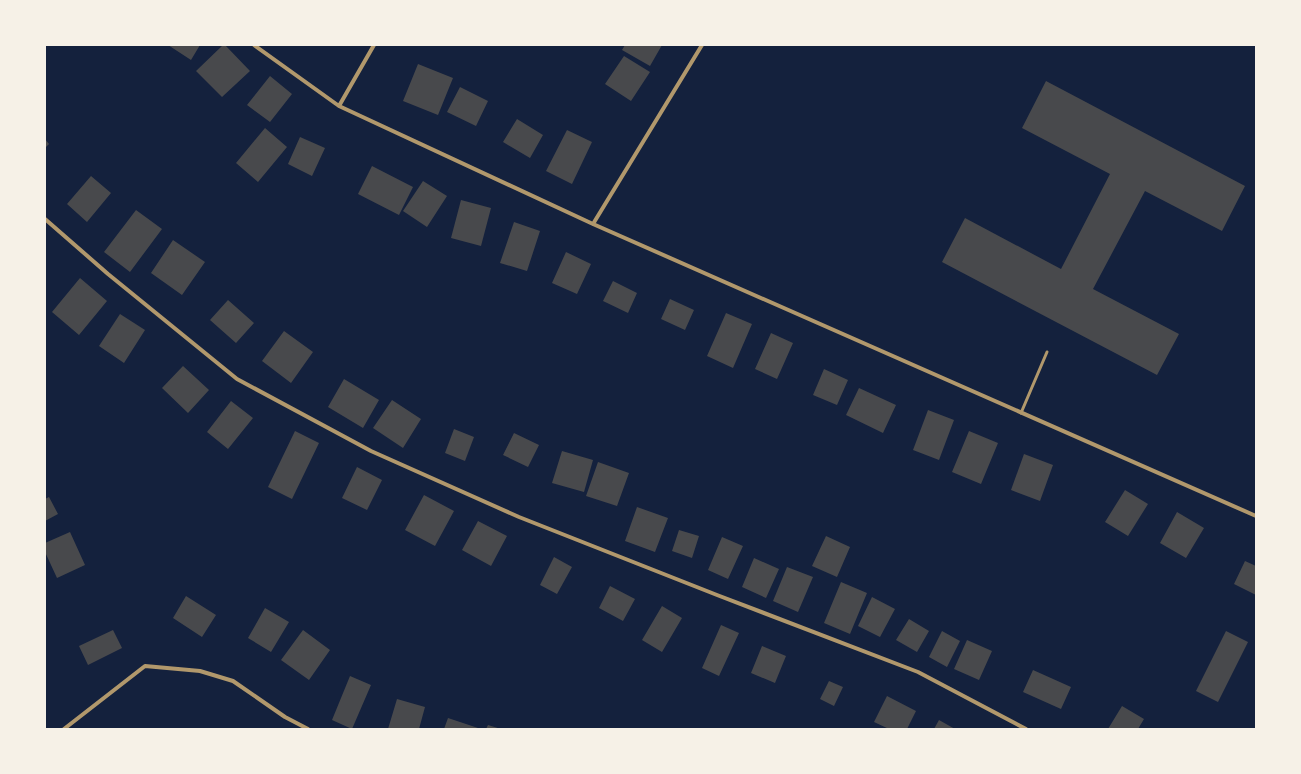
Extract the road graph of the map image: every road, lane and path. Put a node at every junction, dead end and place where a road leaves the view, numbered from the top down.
1 (254, 45) edge
2 (374, 45) edge
3 (702, 45) edge
4 (339, 106) junction
5 (45, 219) edge
6 (593, 224) junction
7 (1047, 352) dead end
8 (1021, 413) junction
9 (1256, 516) edge
10 (64, 729) edge
11 (308, 729) edge
12 (1026, 729) edge

1 - 4 street
2 - 4 street
3 - 6 street
4 - 6 street
5 - 12 street
6 - 8 street
7 - 8 lane
8 - 9 street
10 - 11 street

